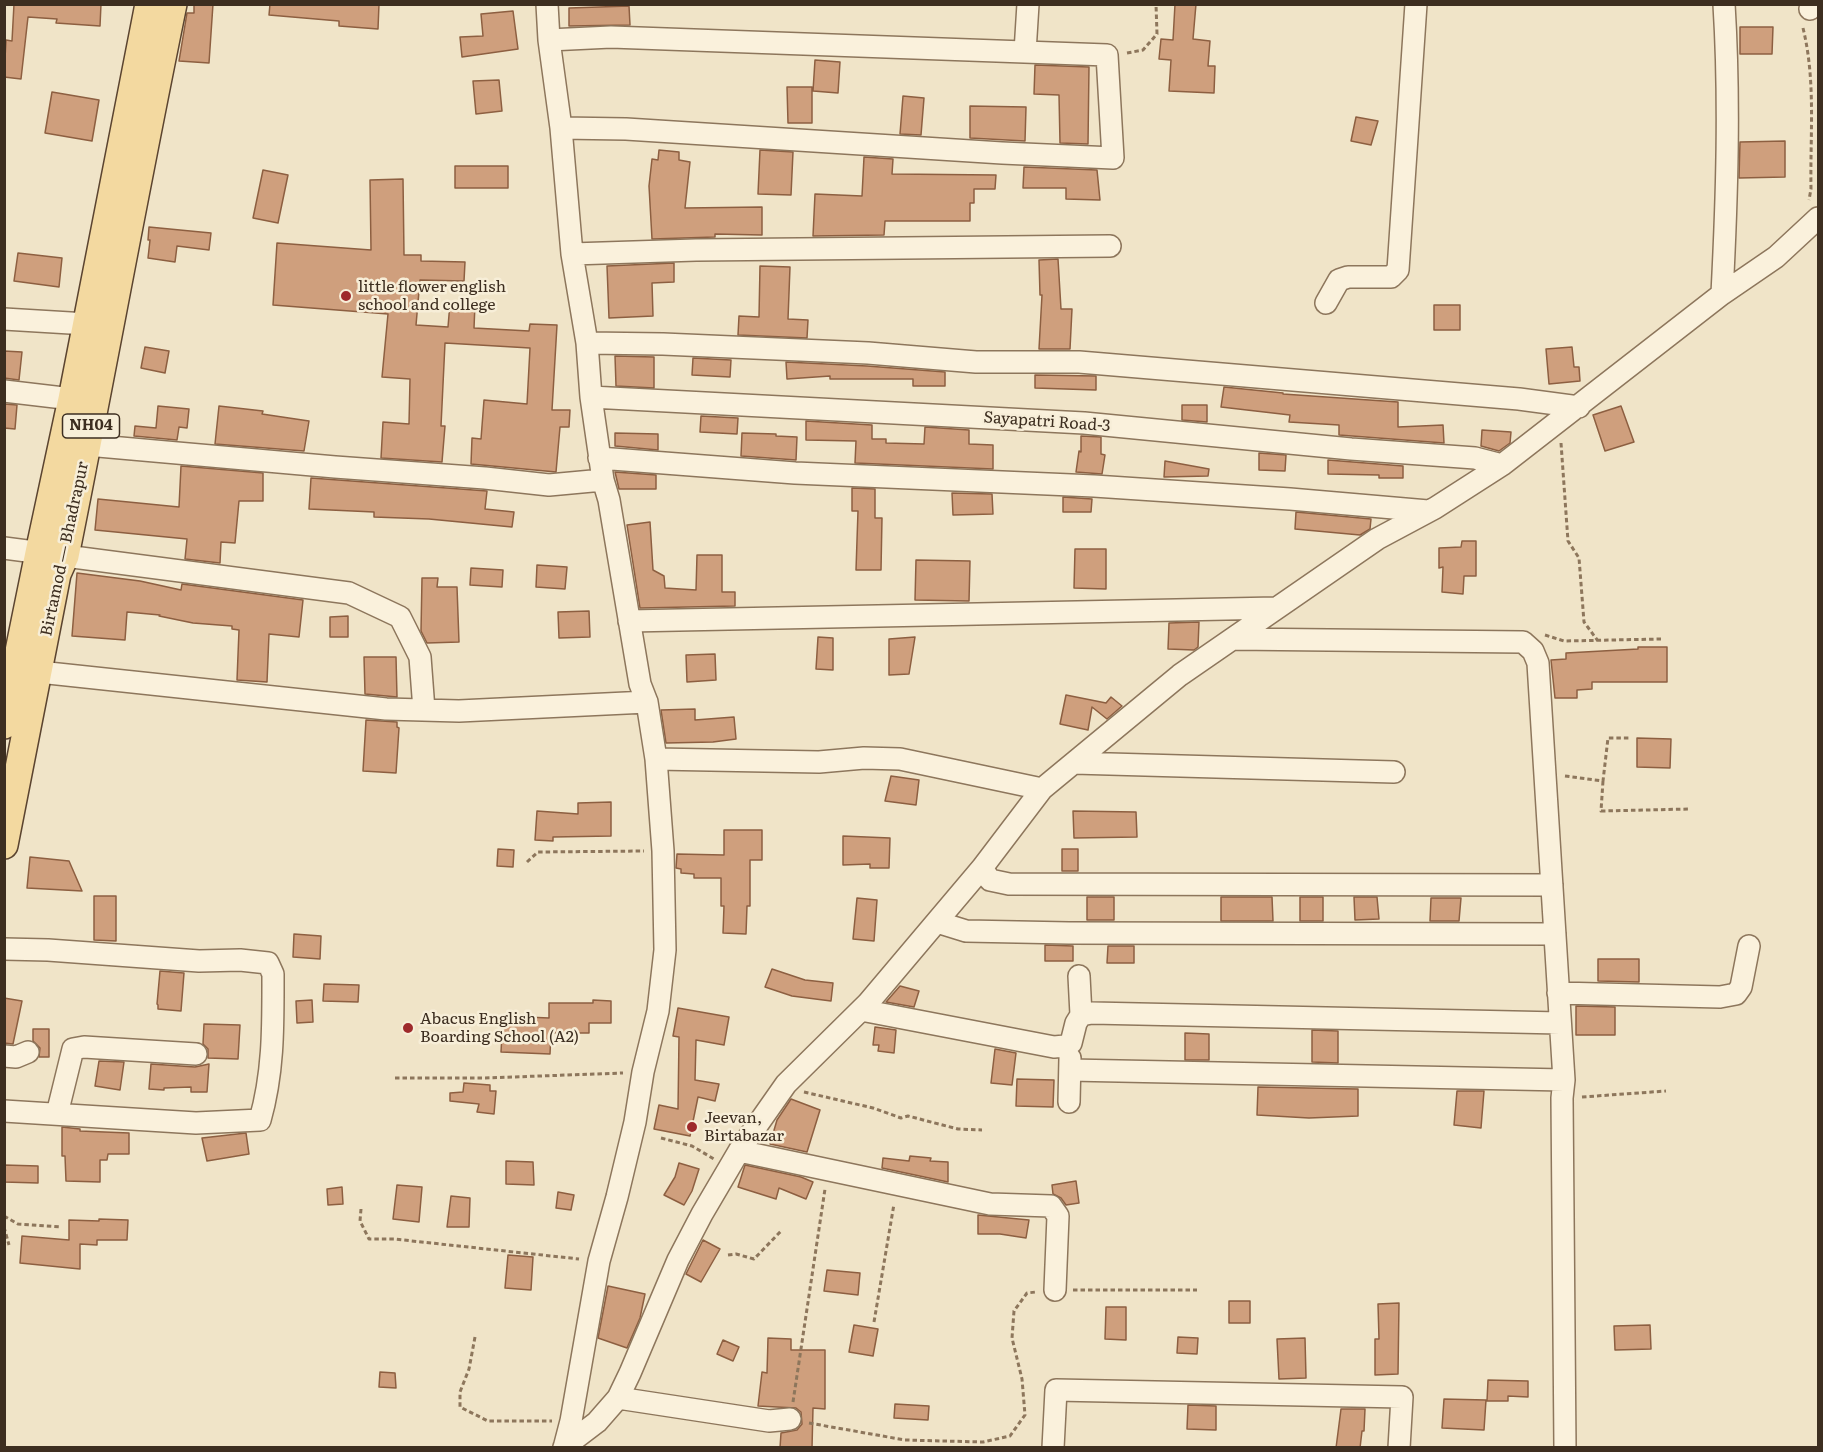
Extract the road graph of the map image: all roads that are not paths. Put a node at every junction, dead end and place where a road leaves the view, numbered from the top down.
1 (149, 4) edge
2 (173, 4) edge
3 (547, 4) edge
4 (1028, 4) edge
5 (1416, 4) edge
6 (1724, 4) edge
7 (549, 40) junction
8 (1025, 52) junction
9 (561, 128) junction
10 (1811, 224) edge
11 (1110, 246) dead end
12 (572, 254) junction
13 (109, 270) junction
14 (1722, 294) junction
15 (1326, 303) dead end
16 (4, 319) edge
17 (87, 324) junction
18 (587, 343) junction
19 (4, 391) edge
20 (591, 397) junction
21 (72, 399) junction
22 (1579, 407) junction
23 (87, 445) junction
24 (599, 458) junction
25 (1502, 465) junction
26 (603, 480) junction
27 (1428, 511) junction
28 (4, 548) edge
29 (39, 553) junction
30 (65, 556) junction
31 (1276, 608) junction
32 (629, 621) junction
33 (1232, 639) junction
34 (39, 672) junction
35 (9, 685) edge
36 (647, 702) junction
37 (424, 710) junction
38 (4, 725) edge
39 (656, 759) junction
40 (1074, 763) junction
41 (1395, 772) dead end
42 (1042, 789) junction
43 (6, 831) edge
44 (982, 868) junction
45 (1552, 885) junction
46 (937, 922) junction
47 (1555, 934) junction
48 (1749, 946) dead end
49 (4, 949) edge
50 (1079, 976) dead end
51 (1558, 993) junction
52 (861, 1010) junction
53 (1081, 1015) junction
54 (1560, 1023) junction
55 (1071, 1042) junction
56 (28, 1052) dead end
57 (196, 1054) dead end
58 (4, 1056) edge
59 (1070, 1070) junction
60 (1563, 1089) junction
61 (1069, 1102) dead end
62 (4, 1111) edge
63 (57, 1114) junction
64 (734, 1159) junction
65 (1055, 1290) road end
66 (618, 1398) junction
67 (790, 1419) road end
68 (564, 1447) edge
69 (1053, 1448) edge
70 (1399, 1448) edge
71 (1565, 1448) edge

1 - 13 main road, Birtamod — Bhadrapur / NH04
2 - 13 main road, Birtamod — Bhadrapur / NH04
3 - 7 street
4 - 8 street
5 - 15 street
6 - 14 street
7 - 8 street
7 - 9 street
8 - 9 street
9 - 12 street
10 - 14 street
11 - 12 street
12 - 18 street
13 - 17 main road, Birtamod — Bhadrapur / NH04
13 - 23 main road, Birtamod — Bhadrapur / NH04
14 - 22 street
16 - 17 street
17 - 21 main road, Birtamod — Bhadrapur / NH04
18 - 20 street
18 - 22 street
19 - 21 street
20 - 24 street
20 - 25 street, Sayapatri Road-3
21 - 29 main road, Birtamod — Bhadrapur / NH04
22 - 25 street
23 - 26 street
23 - 30 main road, Birtamod — Bhadrapur / NH04
24 - 26 street
24 - 27 street
25 - 27 street
26 - 32 street
27 - 31 street
28 - 29 street
29 - 30 street
29 - 35 main road, Birtamod — Bhadrapur / NH04
30 - 34 main road, Birtamod — Bhadrapur / NH04
30 - 37 street
31 - 32 street
31 - 33 street
32 - 36 street
33 - 40 street
33 - 45 street
34 - 37 street
34 - 43 main road, Birtamod — Bhadrapur / NH04
35 - 38 main road, Birtamod — Bhadrapur / NH04
36 - 37 street
36 - 39 street
39 - 42 street
39 - 68 street
40 - 41 street
40 - 42 street
42 - 44 street
44 - 45 street
44 - 46 street
45 - 47 street
46 - 47 street
46 - 52 street
47 - 51 street
48 - 51 street
49 - 63 street
50 - 53 street
51 - 54 street
52 - 55 street
52 - 64 street
53 - 54 street
53 - 55 street
54 - 60 street
55 - 59 street
56 - 58 street
57 - 63 street
59 - 60 street
59 - 61 street
60 - 71 street
62 - 63 street
64 - 65 street
64 - 66 street
66 - 67 street
66 - 68 street
69 - 70 street

